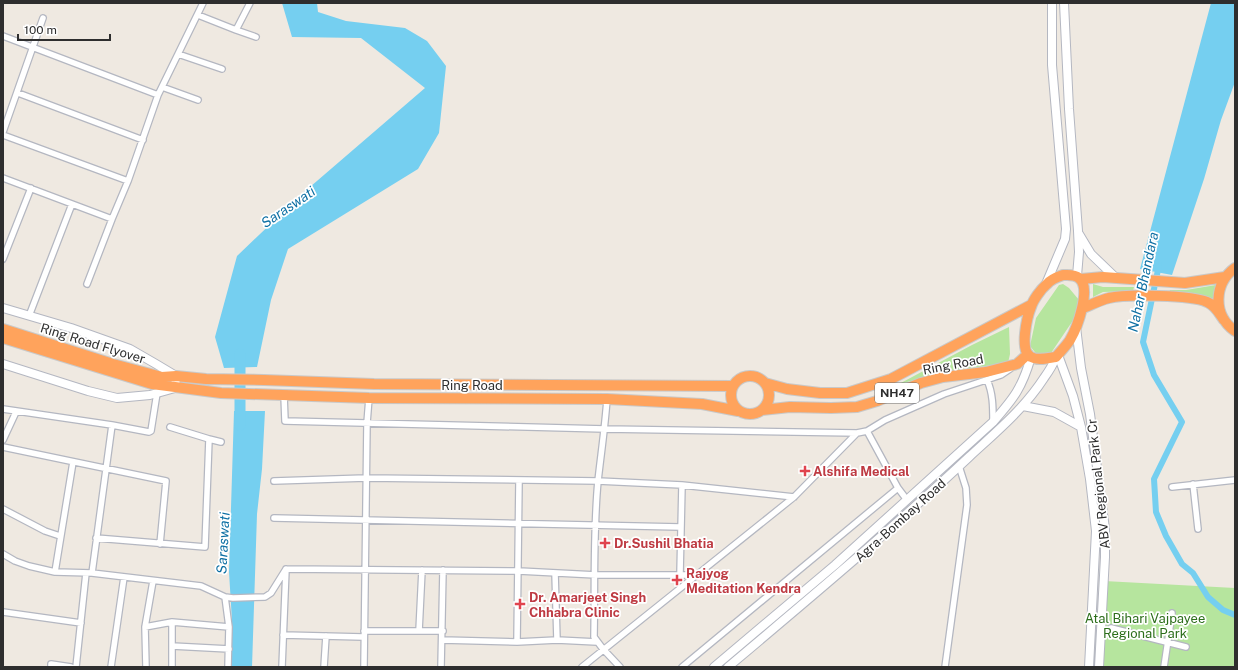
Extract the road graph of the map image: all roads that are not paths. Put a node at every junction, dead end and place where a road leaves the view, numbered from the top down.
1 (204, 3) edge
2 (250, 3) edge
3 (1052, 3) edge
4 (1064, 3) edge
5 (198, 15) junction
6 (43, 18) dead end
7 (236, 30) junction
8 (3, 36) edge
9 (256, 37) dead end
10 (32, 46) junction
11 (178, 54) junction
12 (222, 69) dead end
13 (162, 87) junction
14 (18, 93) junction
15 (158, 95) junction
16 (198, 100) dead end
17 (3, 132) edge
18 (3, 135) edge
19 (143, 140) junction
20 (3, 178) edge
21 (128, 181) junction
22 (31, 188) junction
23 (72, 204) junction
24 (112, 219) junction
25 (1078, 231) junction
26 (3, 259) edge
27 (1235, 268) edge
28 (1225, 277) junction
29 (1079, 278) junction
30 (1116, 278) junction
31 (87, 284) dead end
32 (1046, 284) junction
33 (1031, 305) junction
34 (3, 308) edge
35 (1083, 308) junction
36 (30, 316) junction
37 (1224, 320) junction
38 (1076, 326) junction
39 (3, 329) edge
40 (1235, 331) edge
41 (3, 338) edge
42 (1029, 356) junction
43 (1057, 356) junction
44 (3, 364) edge
45 (1017, 364) junction
46 (176, 376) junction
47 (988, 380) junction
48 (765, 384) junction
49 (732, 386) junction
50 (174, 388) junction
51 (205, 391) joint
52 (157, 393) junction
53 (284, 395) junction
54 (369, 398) junction
55 (607, 399) junction
56 (1023, 406) junction
57 (3, 409) edge
58 (762, 410) junction
59 (738, 411) junction
60 (16, 412) junction
61 (993, 422) junction
62 (366, 423) junction
63 (112, 425) junction
64 (170, 427) dead end
65 (1081, 427) junction
66 (605, 429) junction
67 (868, 431) junction
68 (857, 433) junction
69 (209, 439) junction
70 (3, 440) edge
71 (221, 442) dead end
72 (3, 447) edge
73 (73, 462) junction
74 (960, 466) junction
75 (105, 468) junction
76 (366, 478) junction
77 (1235, 480) edge
78 (274, 481) dead end
79 (519, 481) junction
80 (598, 481) junction
81 (1193, 484) junction
82 (682, 485) junction
83 (1172, 487) dead end
84 (898, 488) junction
85 (794, 497) junction
86 (907, 500) junction
87 (3, 509) edge
88 (274, 518) dead end
89 (365, 520) junction
90 (519, 524) junction
91 (595, 525) junction
92 (680, 527) junction
93 (1198, 529) dead end
94 (60, 536) junction
95 (96, 538) junction
96 (160, 544) junction
97 (3, 554) edge
98 (286, 569) junction
99 (365, 570) junction
100 (422, 570) junction
101 (443, 570) junction
102 (519, 571) junction
103 (55, 572) junction
104 (89, 573) junction
105 (555, 573) junction
106 (680, 574) junction
107 (596, 575) junction
108 (697, 575) junction
109 (124, 577) junction
110 (153, 581) junction
111 (225, 596) junction
112 (3, 612) edge
113 (1172, 613) dead end
114 (172, 622) junction
115 (81, 623) junction
116 (145, 627) junction
117 (229, 627) junction
118 (1111, 628) dead end
119 (419, 631) junction
120 (442, 631) junction
121 (283, 634) junction
122 (364, 634) junction
123 (326, 636) junction
124 (442, 640) junction
125 (557, 640) junction
126 (517, 642) junction
127 (597, 642) junction
128 (1168, 642) junction
129 (172, 646) junction
130 (1186, 647) dead end
131 (229, 649) junction
132 (603, 649) junction
133 (51, 667) edge
134 (71, 667) edge
135 (76, 667) edge
136 (111, 667) edge
137 (146, 667) edge
138 (172, 667) edge
139 (228, 667) edge
140 (282, 667) edge
141 (324, 667) edge
142 (364, 667) edge
143 (440, 667) edge
144 (582, 667) edge
145 (620, 667) edge
146 (682, 667) edge
147 (714, 667) edge
148 (728, 667) edge
149 (945, 667) edge
150 (1089, 667) edge
151 (1099, 667) edge
152 (1164, 667) edge

1 - 5 street
2 - 7 street
3 - 32 main road
4 - 25 main road
5 - 7 street
5 - 11 street
6 - 10 street
7 - 9 street
8 - 10 street
10 - 14 street
10 - 15 street
11 - 12 street
11 - 13 street
13 - 15 street
13 - 16 street
14 - 17 street
14 - 19 street
15 - 19 street
18 - 21 street
19 - 21 street
20 - 22 street
21 - 24 street
22 - 23 street
22 - 26 street
23 - 24 street
23 - 36 street
24 - 31 street
25 - 29 main road
25 - 30 main road
27 - 28 highway
28 - 30 highway
28 - 37 highway
29 - 30 highway
29 - 32 highway
29 - 35 highway
32 - 33 highway
33 - 42 highway
33 - 48 highway
34 - 36 main road
35 - 37 highway
35 - 38 highway
36 - 46 main road
37 - 40 highway
38 - 43 highway
38 - 151 main road, ABV Regional Park Cr
39 - 46 highway, Ring Road Flyover
41 - 50 highway, Ring Road Flyover
42 - 43 highway
42 - 45 highway, Ring Road / NH47
42 - 61 main road, Agra-Bombay Road
43 - 56 main road, Agra-Bombay Road
43 - 65 main road
44 - 52 main road
45 - 47 street
45 - 58 highway, Ring Road / NH47
46 - 49 highway, Ring Road Flyover
46 - 50 main road
47 - 61 street
47 - 67 street
48 - 49 highway
48 - 58 highway
49 - 59 highway
50 - 51 highway, Ring Road Flyover
50 - 52 main road
51 - 53 highway, Ring Road
52 - 63 street
53 - 54 highway, Ring Road
53 - 62 street
54 - 55 highway, Ring Road
54 - 62 street
55 - 59 highway, Ring Road
55 - 66 street
56 - 65 main road
56 - 74 main road, Agra-Bombay Road
57 - 60 street
58 - 59 highway, NH47
60 - 63 street
60 - 70 street
61 - 86 main road, Agra-Bombay Road
62 - 66 street
62 - 76 street
63 - 75 street
64 - 69 street
65 - 150 main road
66 - 68 street
66 - 80 street
67 - 68 street
67 - 84 street
68 - 85 street
69 - 71 street
69 - 96 street
72 - 73 street
73 - 75 street
73 - 94 street
74 - 148 main road, Agra-Bombay Road
74 - 149 street
75 - 95 street
75 - 96 street
76 - 78 street
76 - 79 street
76 - 89 street
77 - 81 street
79 - 80 street
79 - 90 street
80 - 82 street
80 - 91 street
81 - 83 street
81 - 93 street
82 - 85 street
82 - 92 street
84 - 86 street
84 - 146 street
85 - 108 street
86 - 147 main road, Agra-Bombay Road
87 - 94 street
88 - 89 street
89 - 90 street
89 - 99 street
90 - 91 street
90 - 102 street
91 - 92 street
91 - 107 street
92 - 106 street
94 - 103 street
95 - 96 street
95 - 104 street
97 - 103 street
98 - 99 street
98 - 111 street
98 - 121 street
99 - 100 street
99 - 122 street
100 - 101 street
100 - 119 street
101 - 102 street
101 - 120 street
102 - 105 street
102 - 126 street
103 - 104 street
104 - 109 street
104 - 115 street
105 - 107 street
105 - 125 street
106 - 107 street
106 - 108 street
107 - 127 street
108 - 132 street
109 - 110 street
109 - 136 street
110 - 111 street
110 - 116 street
111 - 117 street
112 - 115 street
113 - 128 street
114 - 116 street
114 - 117 street
114 - 129 street
115 - 135 street
116 - 137 street
117 - 131 street
118 - 128 street
119 - 120 street
119 - 122 street
120 - 124 street
121 - 123 street
121 - 140 street
122 - 123 street
122 - 142 street
123 - 141 street
124 - 126 street
124 - 143 street
125 - 126 street
125 - 127 street
127 - 132 street
128 - 130 street
128 - 152 street
129 - 131 street
129 - 138 street
131 - 139 street
132 - 144 street
132 - 145 street
133 - 134 street

